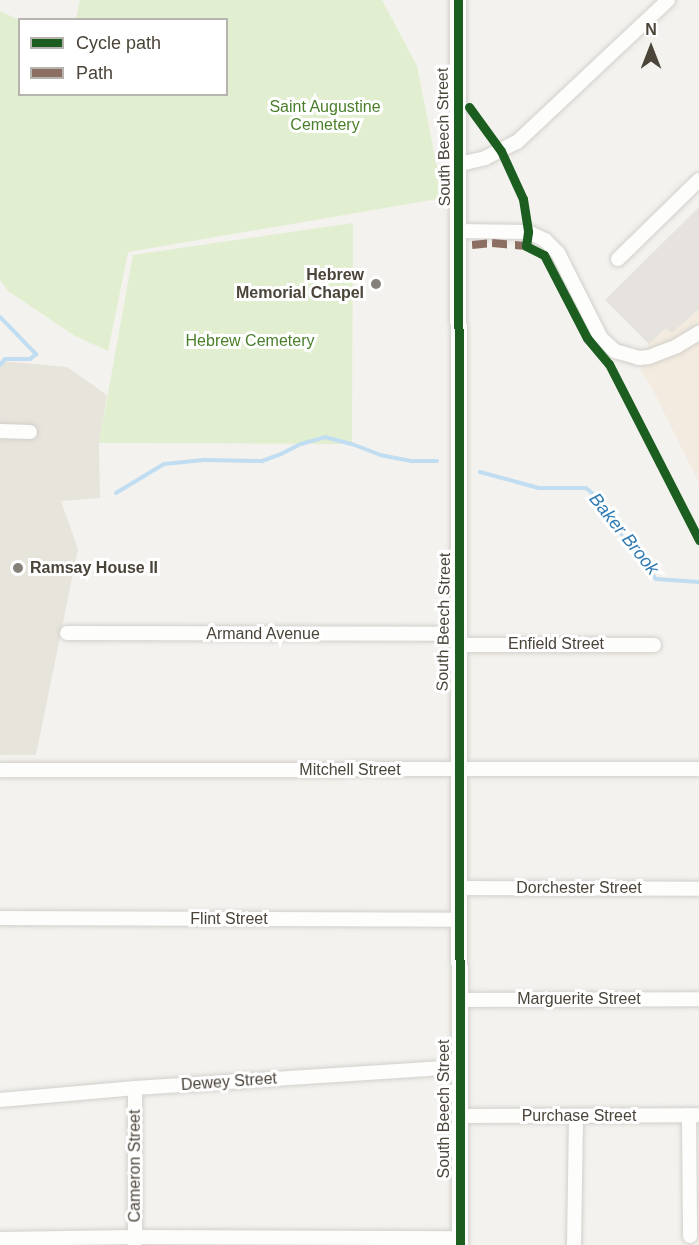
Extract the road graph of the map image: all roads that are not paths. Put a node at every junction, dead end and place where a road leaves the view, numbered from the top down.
1 (458, 0) edge
2 (668, 0) edge
3 (460, 164) junction
4 (699, 180) edge
5 (460, 231) junction
6 (618, 259) dead end
7 (699, 333) edge
8 (0, 431) edge
9 (30, 432) dead end
10 (67, 633) dead end
11 (459, 639) junction
12 (654, 645) dead end
13 (699, 769) edge
14 (0, 770) edge
15 (458, 770) junction
16 (459, 888) junction
17 (699, 889) edge
18 (0, 918) edge
19 (459, 920) junction
20 (699, 999) edge
21 (459, 1000) junction
22 (459, 1067) junction
23 (135, 1088) junction
24 (0, 1100) edge
25 (694, 1115) edge
26 (459, 1116) junction
27 (576, 1116) junction
28 (690, 1236) dead end
29 (0, 1239) edge
30 (135, 1241) edge
31 (460, 1241) edge
32 (574, 1245) edge

1 - 3 street, South Beech Street
2 - 3 street
3 - 5 street, South Beech Street
4 - 6 street
5 - 7 street
5 - 11 street, South Beech Street
8 - 9 street
10 - 11 street, Armand Avenue
11 - 12 street, Enfield Street
11 - 15 street, South Beech Street
13 - 15 street, Mitchell Street
14 - 15 street, Mitchell Street
15 - 16 street, South Beech Street
16 - 17 street, Dorchester Street
16 - 19 street, South Beech Street
18 - 19 street, Flint Street
19 - 21 street, South Beech Street
20 - 21 street, Marguerite Street
21 - 22 street, South Beech Street
22 - 23 street, Dewey Street
22 - 26 street, South Beech Street
23 - 24 street, Dewey Street
23 - 30 street, Cameron Street
25 - 27 street, Purchase Street
25 - 28 street
26 - 27 street, Purchase Street
26 - 31 street, South Beech Street
27 - 32 street
29 - 30 street
30 - 31 street

